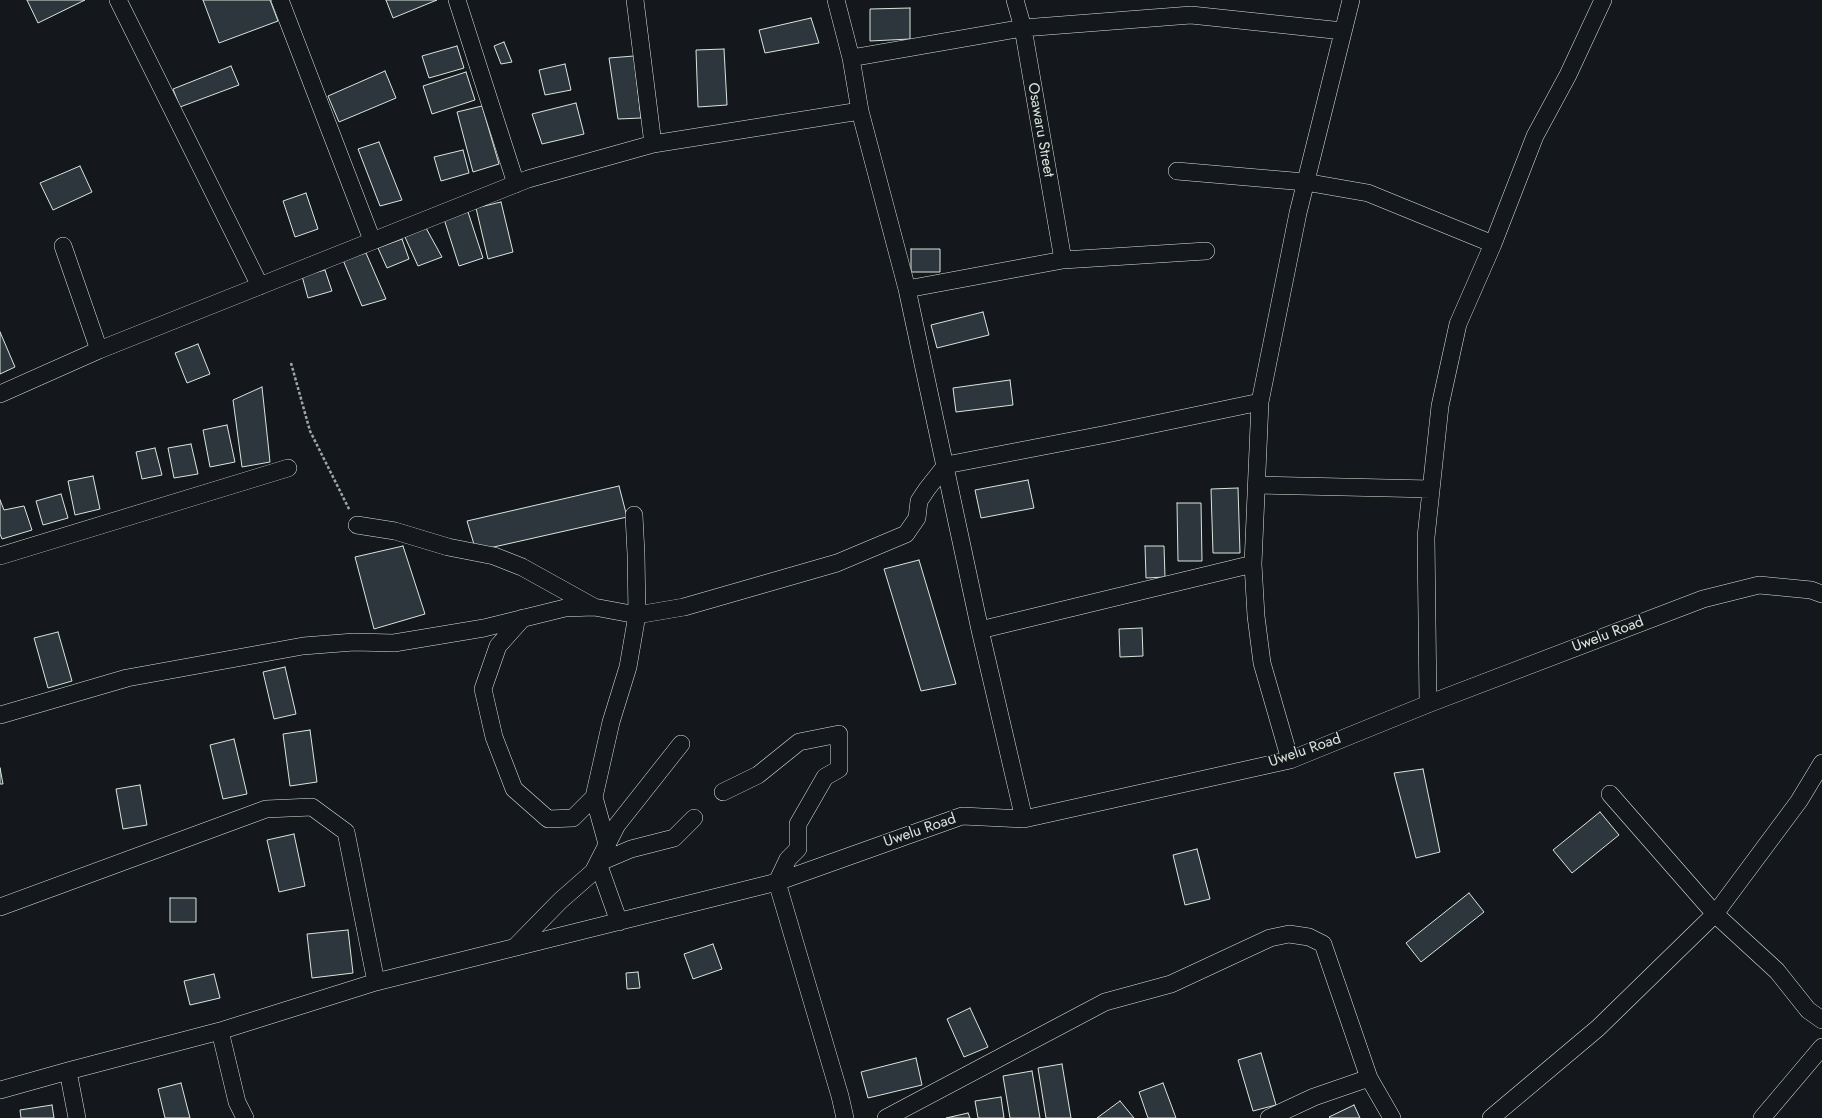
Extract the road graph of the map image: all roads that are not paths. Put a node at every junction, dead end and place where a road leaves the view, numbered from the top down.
1 (118, 0) edge
2 (280, 0) edge
3 (457, 0) edge
4 (635, 0) edge
5 (836, 0) edge
6 (1015, 0) edge
7 (1351, 0) edge
8 (1603, 0) edge
9 (1023, 28) junction
10 (1343, 31) junction
11 (851, 58) junction
12 (860, 111) junction
13 (653, 144) junction
14 (1177, 172) dead end
15 (1305, 182) junction
16 (516, 184) junction
17 (372, 240) junction
18 (1493, 244) junction
19 (63, 246) dead end
20 (1206, 251) dead end
21 (1063, 260) junction
22 (260, 286) junction
23 (907, 289) junction
24 (99, 350) junction
25 (0, 394) edge
26 (1260, 402) junction
27 (946, 465) junction
28 (288, 468) dead end
29 (1256, 485) junction
30 (1431, 489) junction
31 (634, 515) dead end
32 (357, 525) road end
33 (0, 556) edge
34 (1253, 564) junction
35 (1822, 594) edge
36 (594, 608) junction
37 (637, 615) junction
38 (523, 618) junction
39 (980, 630) junction
40 (1428, 704) junction
41 (0, 715) edge
42 (681, 744) dead end
43 (1290, 760) junction
44 (1822, 763) edge
45 (723, 792) dead end
46 (1610, 794) dead end
47 (594, 797) junction
48 (694, 818) dead end
49 (1024, 819) junction
50 (607, 844) junction
51 (598, 863) junction
52 (777, 882) junction
53 (0, 907) edge
54 (1715, 914) junction
55 (619, 922) junction
56 (514, 948) junction
57 (376, 982) junction
58 (1822, 1020) edge
59 (220, 1031) junction
60 (1822, 1047) edge
61 (68, 1070) junction
62 (1369, 1078) junction
63 (0, 1090) edge
64 (77, 1118) edge
65 (245, 1118) edge
66 (845, 1118) edge
67 (886, 1118) edge
68 (1269, 1118) edge
69 (1392, 1118) edge
70 (1492, 1118) edge
71 (1762, 1118) edge

1 - 22 street
2 - 17 street
3 - 16 street
4 - 13 street
5 - 11 street
6 - 9 street, Osawaru Street
7 - 10 street
8 - 18 street
9 - 10 street
9 - 11 street
9 - 21 street, Osawaru Street
10 - 15 street
11 - 12 street
12 - 13 street
12 - 23 street
13 - 16 street
14 - 15 street
15 - 18 street
15 - 26 street
16 - 17 street
17 - 22 street
18 - 30 street
19 - 24 street
20 - 21 street
21 - 23 street
22 - 24 street
23 - 27 street
24 - 25 street
26 - 27 street
26 - 29 street
27 - 37 street
27 - 39 street
28 - 33 street
29 - 30 street
29 - 34 street
30 - 40 street
31 - 37 street
32 - 36 street
34 - 39 street
34 - 43 street
35 - 40 street, Uwelu Road
36 - 37 street
36 - 38 street
37 - 47 street
38 - 41 street
38 - 47 street
39 - 49 street
40 - 43 street, Uwelu Road
42 - 50 street
43 - 49 street, Uwelu Road
44 - 54 street
45 - 52 street
46 - 54 street
47 - 50 street
48 - 51 street
49 - 52 street, Uwelu Road
50 - 51 street
51 - 55 street
51 - 56 street
52 - 55 street, Uwelu Road
52 - 66 street
53 - 57 street
54 - 58 street
54 - 70 street
55 - 56 street, Uwelu Road
56 - 57 street, Uwelu Road
57 - 59 street, Uwelu Road
59 - 61 street, Uwelu Road
59 - 65 street
60 - 71 street
61 - 63 street, Uwelu Road
61 - 64 street
62 - 67 street
62 - 68 street
62 - 69 street

